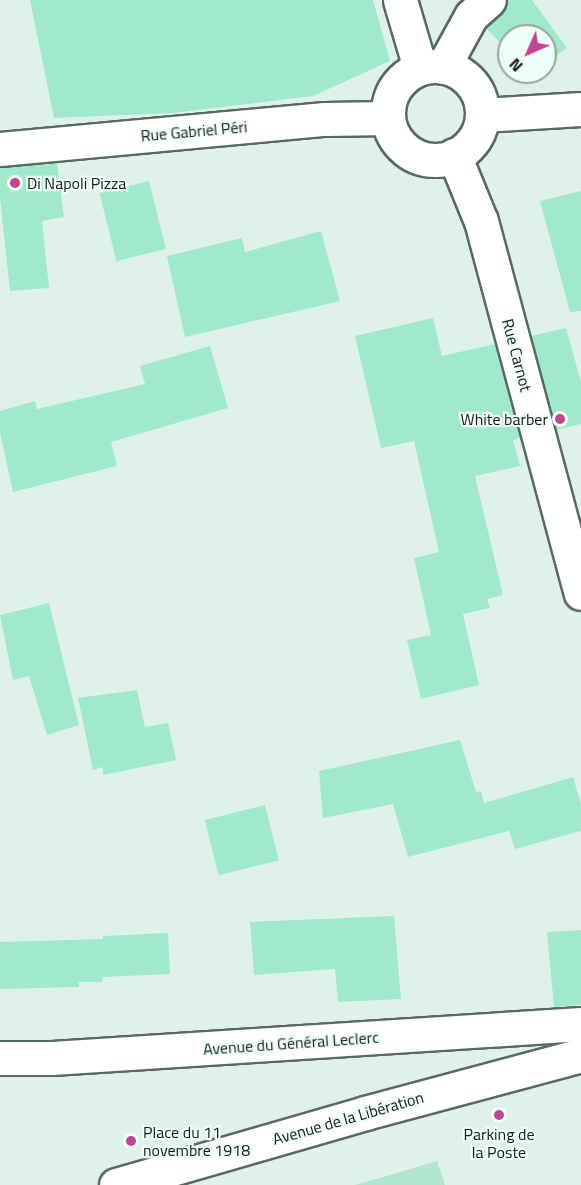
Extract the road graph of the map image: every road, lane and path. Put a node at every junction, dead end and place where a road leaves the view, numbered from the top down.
1 (400, 0) edge
2 (489, 0) edge
3 (432, 67) junction
4 (581, 109) edge
5 (482, 115) junction
6 (388, 118) junction
7 (0, 149) edge
8 (454, 155) junction
9 (581, 593) edge
10 (581, 1024) edge
11 (581, 1055) edge
12 (0, 1058) edge
13 (116, 1185) edge

1 - 3 street
2 - 3 street
3 - 5 street
3 - 6 street
4 - 5 street
5 - 8 street
6 - 7 street, Rue Gabriel Péri
6 - 8 street
8 - 9 street, Rue Carnot
10 - 12 street, Avenue du Général Leclerc
11 - 13 street, Avenue de la Libération

